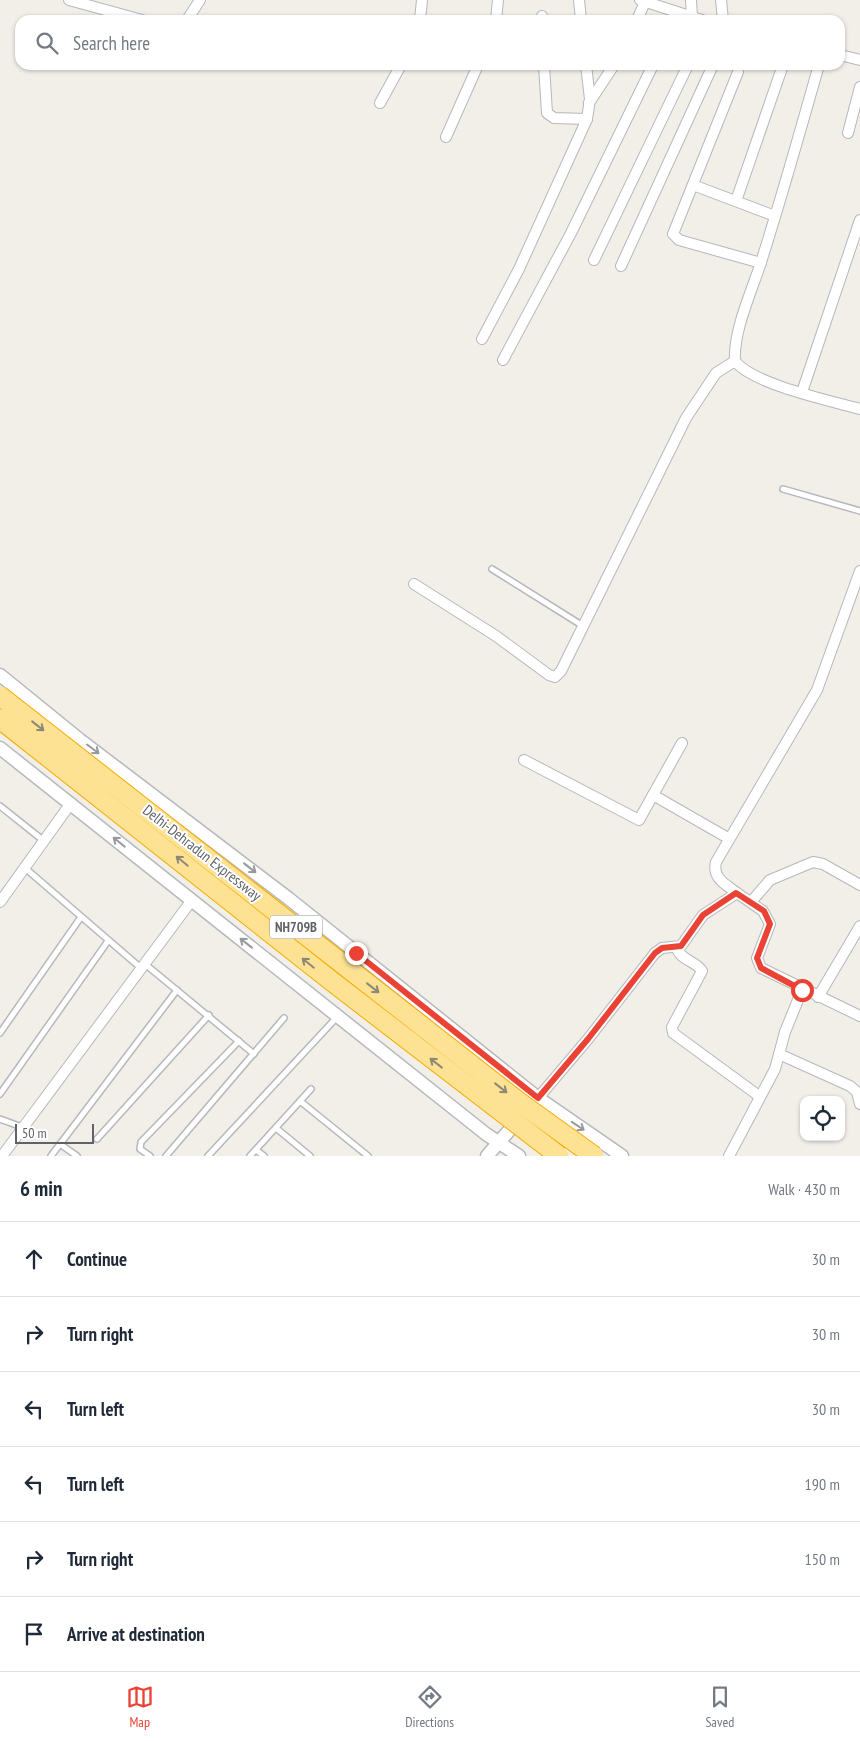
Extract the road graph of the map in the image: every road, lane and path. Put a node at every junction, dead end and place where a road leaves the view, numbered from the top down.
1 (69, 0) edge
2 (200, 0) edge
3 (422, 0) edge
4 (498, 0) edge
5 (579, 0) edge
6 (642, 0) edge
7 (691, 0) edge
8 (721, 0) edge
9 (674, 11) edge
10 (124, 15) edge
11 (190, 15) edge
12 (420, 15) edge
13 (496, 15) edge
14 (581, 15) edge
15 (638, 15) edge
16 (687, 15) edge
17 (696, 15) edge
18 (722, 15) edge
19 (845, 56) edge
20 (860, 60) edge
21 (398, 70) edge
22 (476, 70) edge
23 (544, 70) edge
24 (587, 70) edge
25 (611, 70) edge
26 (651, 70) edge
27 (686, 70) edge
28 (711, 70) edge
29 (781, 70) edge
30 (818, 70) edge
31 (738, 72) dead end
32 (860, 87) edge
33 (380, 103) dead end
34 (590, 103) junction
35 (587, 119) junction
36 (848, 133) dead end
37 (446, 137) dead end
38 (693, 185) junction
39 (736, 201) junction
40 (775, 216) junction
41 (860, 220) edge
42 (594, 260) dead end
43 (761, 263) junction
44 (621, 266) dead end
45 (482, 339) dead end
46 (503, 360) dead end
47 (735, 361) junction
48 (802, 392) junction
49 (860, 409) edge
50 (783, 489) dead end
51 (860, 511) edge
52 (492, 569) dead end
53 (860, 571) edge
54 (414, 584) dead end
55 (583, 626) junction
56 (0, 676) edge
57 (0, 696) edge
58 (0, 719) edge
59 (682, 743) dead end
60 (0, 748) edge
61 (524, 760) dead end
62 (653, 795) junction
63 (72, 803) junction
64 (0, 806) edge
65 (728, 838) junction
66 (45, 841) junction
67 (25, 868) junction
68 (860, 885) edge
69 (736, 893) junction
70 (192, 900) junction
71 (0, 902) edge
72 (752, 902) junction
73 (81, 917) junction
74 (860, 926) edge
75 (108, 941) junction
76 (677, 948) junction
77 (144, 966) junction
78 (177, 990) junction
79 (802, 990) junction
80 (818, 997) junction
81 (208, 1015) junction
82 (339, 1016) junction
83 (860, 1016) edge
84 (284, 1018) dead end
85 (0, 1033) edge
86 (239, 1041) junction
87 (254, 1054) junction
88 (779, 1054) junction
89 (311, 1090) dead end
90 (0, 1094) edge
91 (759, 1096) junction
92 (538, 1098) junction
93 (300, 1101) junction
94 (860, 1104) edge
95 (0, 1119) edge
96 (22, 1127) junction
97 (276, 1128) junction
98 (97, 1139) dead end
99 (498, 1142) junction
100 (60, 1144) junction
101 (256, 1150) junction
102 (2, 1156) edge
103 (51, 1156) edge
104 (77, 1156) edge
105 (150, 1156) edge
106 (166, 1156) edge
107 (208, 1156) edge
108 (250, 1156) edge
109 (264, 1156) edge
110 (310, 1156) edge
111 (368, 1156) edge
112 (487, 1156) edge
113 (519, 1156) edge
114 (559, 1156) edge
115 (594, 1156) edge
116 (622, 1156) edge
117 (729, 1156) edge

1 - 10 street
2 - 11 street
3 - 12 street
4 - 13 street
5 - 14 street
6 - 9 street
6 - 15 street
7 - 17 street
8 - 18 street
9 - 16 street
19 - 20 street
21 - 33 street
22 - 37 street
23 - 35 street
24 - 34 street
25 - 34 street
26 - 46 street
27 - 42 street
28 - 44 street
29 - 39 street
30 - 40 street
31 - 38 street
32 - 36 street
34 - 35 street
35 - 45 street
38 - 39 street
38 - 43 street
39 - 40 street
40 - 43 street
41 - 48 street
43 - 47 street
47 - 48 street
47 - 55 street
48 - 49 street
50 - 51 lane
52 - 55 lane
53 - 65 street
54 - 55 street
56 -> 92 street
57 -> 115 highway, Delhi-Dehradun Expressway / NH709B, bridge
114 -> 58 highway, Delhi-Dehradun Expressway / NH709B, bridge
59 - 62 street
60 - 63 street
61 - 62 street
62 - 65 street
63 - 66 street
70 -> 63 street
64 - 66 lane
65 - 69 street
66 - 67 street
67 - 71 street
67 - 73 lane
68 - 72 street
69 - 72 street
69 - 76 street
70 - 77 street
82 -> 70 street
72 - 79 street
73 - 75 lane
73 - 85 lane
74 - 80 street
75 - 77 lane
75 - 90 lane
76 - 91 street
76 - 92 street
77 - 78 lane
77 - 96 street
78 - 81 lane
78 - 100 lane
79 - 80 street
79 - 88 street
80 - 83 street
81 - 86 lane
81 - 98 lane
82 - 99 street
82 - 107 lane
84 - 87 lane
86 - 87 lane
86 - 105 lane
87 - 106 lane
88 - 91 street
88 - 94 street
89 - 93 lane
91 - 117 street
92 - 99 street
92 -> 116 street
93 - 97 lane
93 - 111 lane
95 - 96 lane
96 - 102 street
97 - 101 lane
97 - 110 lane
99 - 112 street
99 - 113 street
100 - 103 lane
100 - 104 lane
101 - 108 lane
101 - 109 lane

